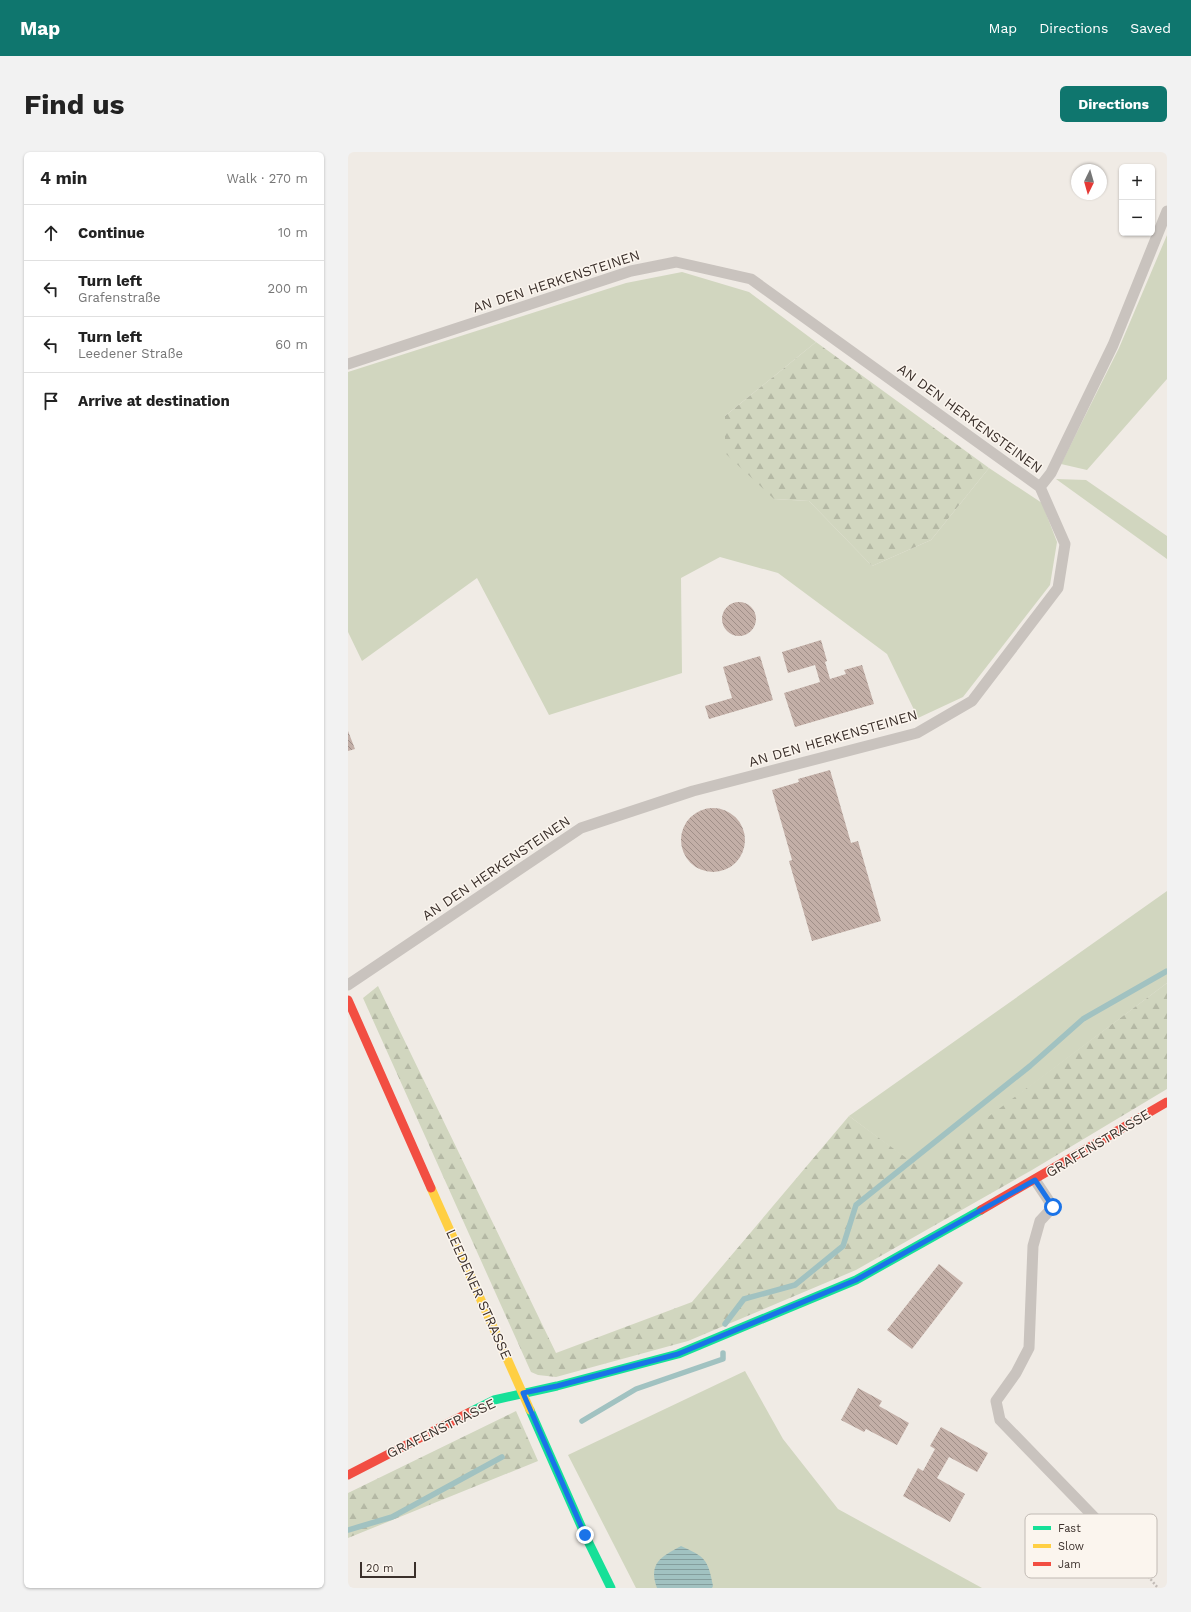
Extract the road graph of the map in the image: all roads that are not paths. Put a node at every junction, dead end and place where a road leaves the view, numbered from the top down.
1 (1167, 211) edge
2 (348, 364) edge
3 (1040, 487) junction
4 (348, 985) edge
5 (348, 1000) edge
6 (1167, 1102) edge
7 (1035, 1180) junction
8 (523, 1393) junction
9 (348, 1475) edge
10 (1091, 1514) edge
11 (611, 1588) edge

1 - 3 lane
2 - 3 lane, AN DEN HERKENSTEINEN
3 - 4 lane, AN DEN HERKENSTEINEN
5 - 8 street, LEEDENER STRASSE
6 - 7 street, GRAFENSTRASSE
7 - 8 street, GRAFENSTRASSE
7 - 10 lane
8 - 9 street, GRAFENSTRASSE
8 - 11 street, LEEDENER STRASSE

